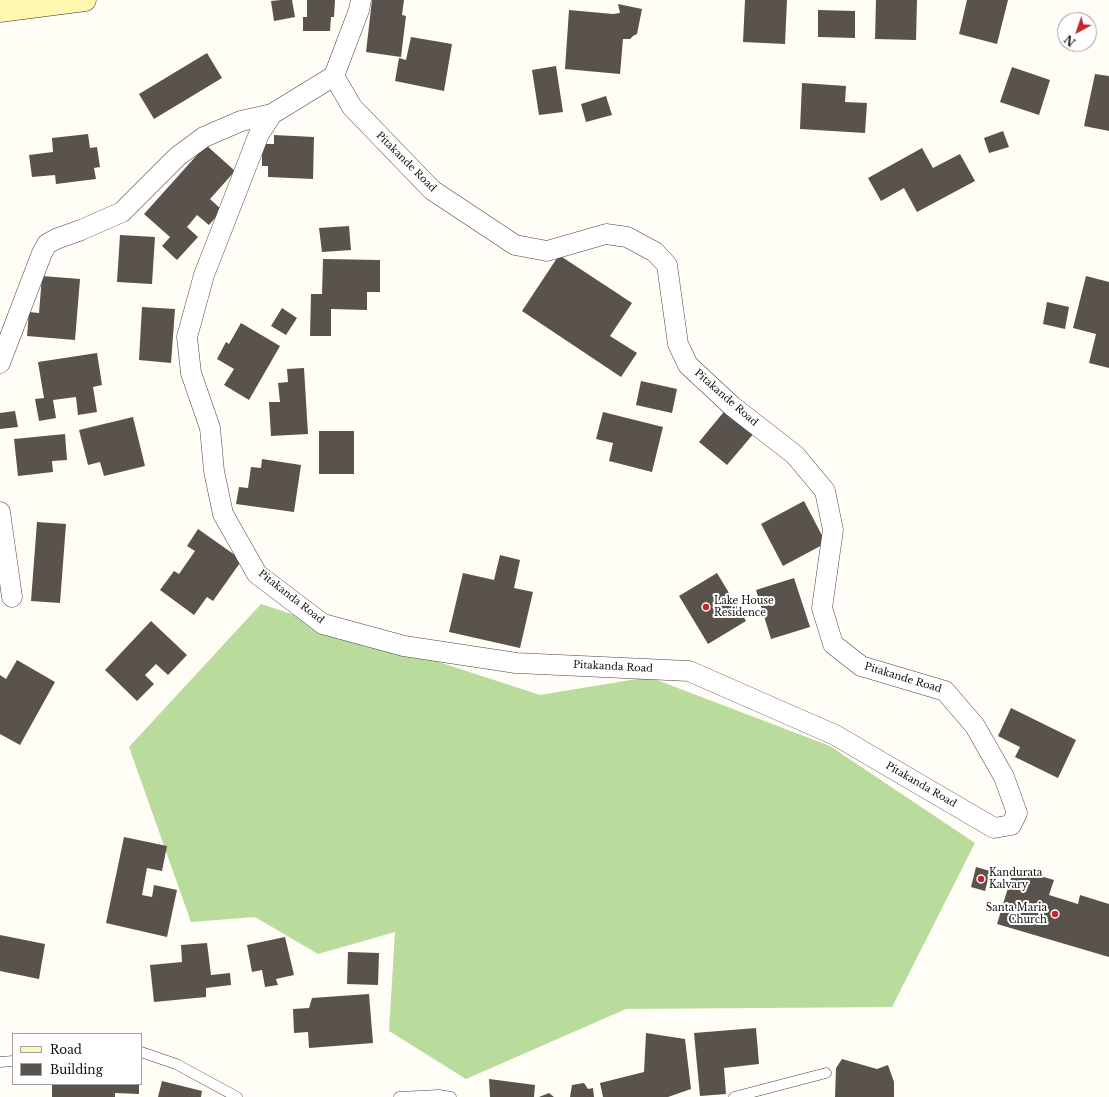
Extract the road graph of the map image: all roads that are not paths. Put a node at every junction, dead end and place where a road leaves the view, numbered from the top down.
1 (85, 0) edge
2 (361, 0) edge
3 (0, 11) edge
4 (334, 76) junction
5 (272, 114) junction
6 (0, 363) edge
7 (0, 512) edge
8 (12, 597) dead end
9 (1004, 777) joint
10 (142, 1052) edge
11 (12, 1061) edge
12 (0, 1062) edge
13 (826, 1073) dead end
14 (237, 1097) edge
15 (399, 1097) edge
16 (451, 1097) edge
17 (734, 1097) edge

1 - 3 street
2 - 4 street
4 - 5 street
4 - 9 street, Pitakande Road
5 - 6 street
5 - 9 street, Pitakanda Road
7 - 8 street
10 - 14 lane
11 - 12 lane
13 - 17 lane
15 - 16 lane

